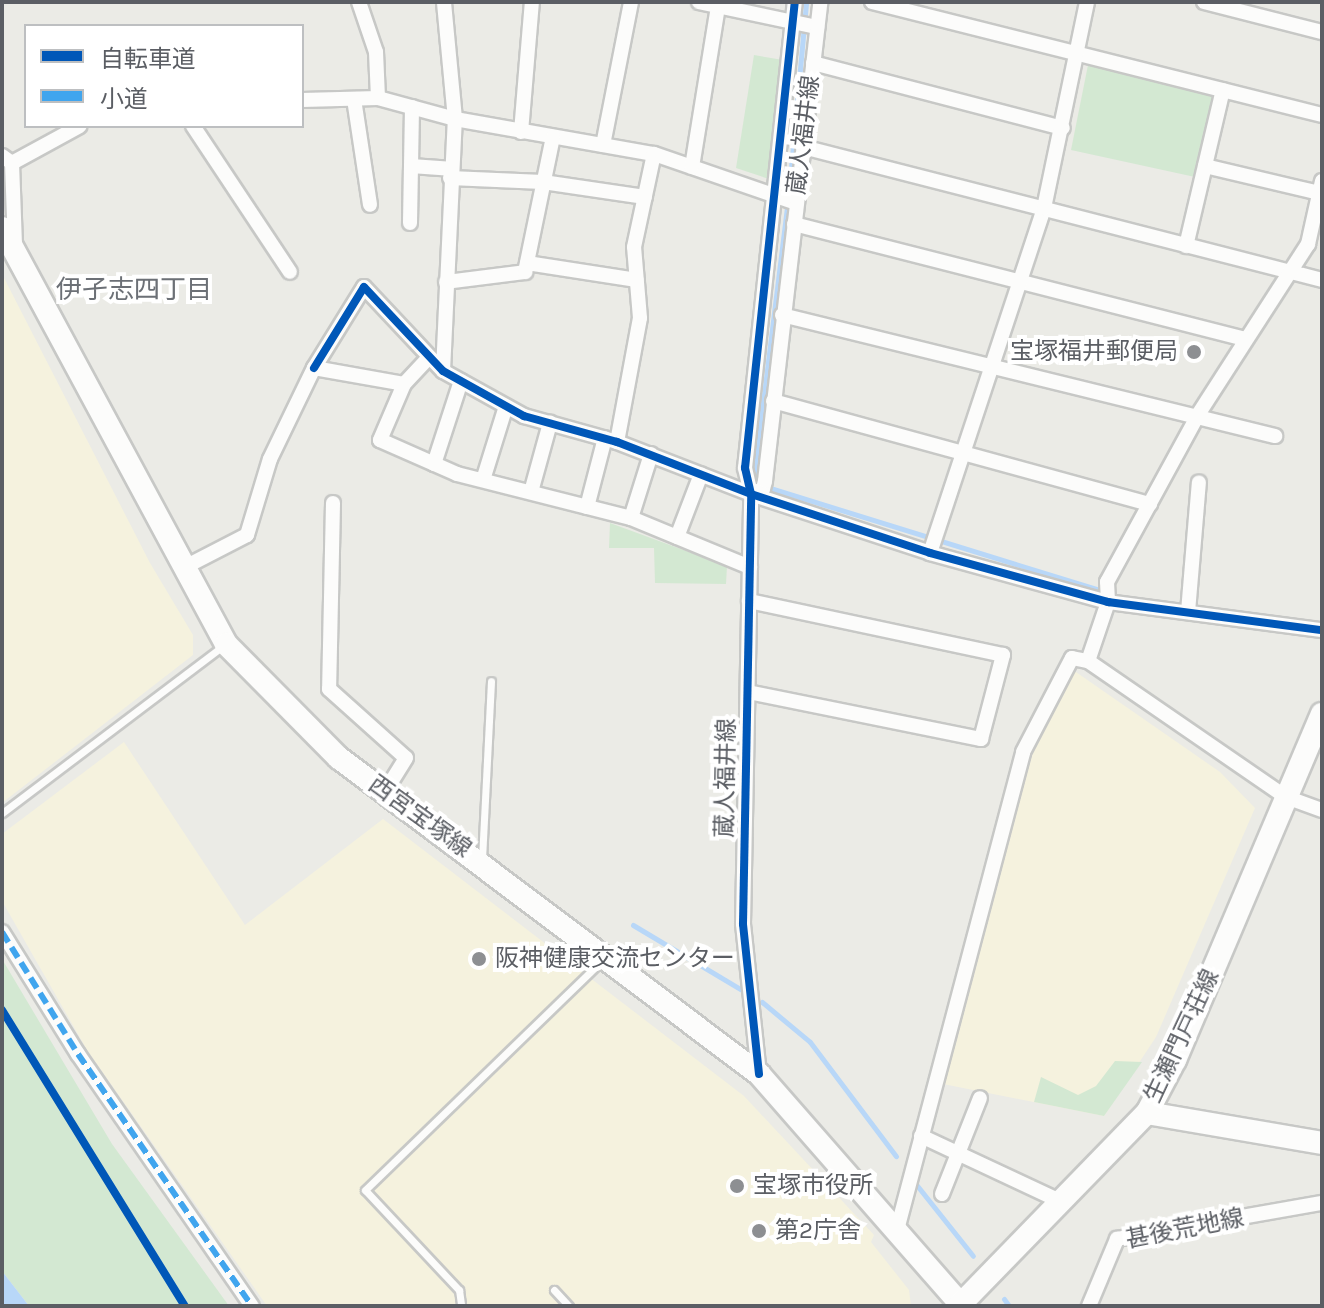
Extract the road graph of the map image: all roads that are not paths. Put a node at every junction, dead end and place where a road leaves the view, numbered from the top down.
1 (359, 2) edge
2 (444, 2) edge
3 (532, 2) edge
4 (631, 2) edge
5 (699, 2) edge
6 (795, 2) edge
7 (820, 2) edge
8 (872, 2) edge
9 (1087, 2) edge
10 (1204, 2) edge
11 (718, 6) junction
12 (805, 24) junction
13 (1322, 32) edge
14 (1080, 53) junction
15 (813, 63) junction
16 (1223, 90) junction
17 (378, 98) junction
18 (354, 99) junction
19 (304, 100) edge
20 (412, 107) junction
21 (1322, 115) edge
22 (455, 119) junction
23 (76, 128) edge
24 (194, 128) edge
25 (1063, 128) junction
26 (521, 132) junction
27 (553, 137) junction
28 (603, 145) junction
29 (803, 147) junction
30 (654, 154) junction
31 (7, 159) edge
32 (411, 166) junction
33 (1205, 166) junction
34 (692, 167) junction
35 (450, 174) junction
36 (543, 182) junction
37 (1321, 187) edge
38 (775, 196) junction
39 (645, 197) junction
40 (796, 203) junction
41 (370, 205) dead end
42 (1044, 208) junction
43 (410, 223) dead end
44 (794, 224) junction
45 (2, 228) edge
46 (1186, 246) junction
47 (16, 254) junction
48 (527, 263) junction
49 (290, 272) dead end
50 (1285, 272) junction
51 (637, 280) junction
52 (1322, 280) edge
53 (1021, 281) junction
54 (446, 282) junction
55 (782, 315) junction
56 (1245, 339) junction
57 (428, 358) junction
58 (994, 367) junction
59 (314, 368) junction
60 (443, 371) junction
61 (461, 381) junction
62 (404, 384) junction
63 (773, 401) junction
64 (506, 406) junction
65 (1198, 415) junction
66 (550, 423) junction
67 (1275, 436) dead end
68 (611, 440) junction
69 (651, 454) junction
70 (965, 454) junction
71 (434, 464) junction
72 (701, 474) junction
73 (483, 480) junction
74 (1199, 482) dead end
75 (760, 488) junction
76 (531, 492) junction
77 (333, 503) dead end
78 (1150, 504) junction
79 (587, 507) junction
80 (631, 518) junction
81 (677, 537) junction
82 (930, 553) junction
83 (750, 567) junction
84 (183, 568) junction
85 (749, 601) junction
86 (1108, 602) junction
87 (1188, 612) junction
88 (1322, 630) edge
89 (226, 644) junction
90 (1088, 661) junction
91 (491, 681) dead end
92 (748, 692) junction
93 (1322, 714) edge
94 (385, 792) junction
95 (1286, 797) junction
96 (1322, 810) edge
97 (2, 813) edge
98 (482, 861) junction
99 (2, 932) edge
100 (604, 958) junction
101 (759, 1074) junction
102 (980, 1098) dead end
103 (1147, 1113) junction
104 (921, 1136) junction
105 (1322, 1143) edge
106 (955, 1152) junction
107 (942, 1194) dead end
108 (1062, 1202) junction
109 (1322, 1203) edge
110 (897, 1230) junction
111 (554, 1290) dead end
112 (461, 1305) edge
113 (961, 1305) edge
114 (252, 1306) edge
115 (569, 1306) edge
116 (1089, 1306) edge

1 - 17 street
2 - 22 street
3 - 26 street
4 - 28 street
5 - 11 street
6 - 12 street
7 - 12 street, 蔵人福井線
8 - 14 street
9 - 14 street
10 - 13 street
11 - 12 street
11 - 34 street
12 - 15 street, 蔵人福井線
12 - 38 street
14 - 16 street
14 - 25 street
15 - 25 street
15 - 29 street, 蔵人福井線
16 - 21 street
16 - 33 street
17 - 18 street
17 - 20 street
18 - 19 street
18 - 41 street
20 - 22 street
20 - 32 street
22 - 26 street
22 - 35 street
23 - 31 street
24 - 49 street
25 - 42 street
26 - 27 street
27 - 28 street
27 - 36 street
28 - 30 street
29 - 40 street, 蔵人福井線
29 - 42 street
30 - 34 street
30 - 39 street
31 - 47 street
32 - 35 street
32 - 43 street
33 - 37 street
33 - 46 street
34 - 38 street
35 - 36 street
35 - 54 street
36 - 39 street
36 - 48 street
37 - 50 street
38 - 40 street
38 - 75 street
39 - 51 street
40 - 44 street, 蔵人福井線
42 - 46 street
42 - 53 street
44 - 53 street
44 - 55 street, 蔵人福井線
45 - 47 main road, 西宮宝塚線
46 - 50 street
47 - 84 main road, 西宮宝塚線
48 - 51 street
48 - 54 street
50 - 52 street
50 - 56 street
51 - 68 street
53 - 56 street
53 - 58 street
54 - 60 street
55 - 58 street
55 - 63 street, 蔵人福井線
56 - 65 street
57 - 59 street
57 - 60 street
57 - 62 street
58 - 65 street
58 - 70 street
59 - 62 street
59 - 84 street
60 - 61 street
61 - 64 street
61 - 71 street
62 - 71 street
63 - 70 street
63 - 75 street, 蔵人福井線
64 - 66 street
64 - 73 street
65 - 67 street
65 - 78 street
66 - 68 street
66 - 76 street
68 - 69 street
68 - 79 street
69 - 72 street
69 - 80 street
70 - 78 street
70 - 82 street
71 - 73 street
72 - 75 street
72 - 81 street
73 - 76 street
74 - 87 street
75 - 82 street
75 - 83 street, 蔵人福井線
76 - 79 street
77 - 94 street
78 - 86 street
79 - 80 street
80 - 81 street
81 - 83 street
82 - 86 street
83 - 85 street, 蔵人福井線
84 - 89 main road, 西宮宝塚線
85 - 92 street, 蔵人福井線
85 - 92 street
86 - 87 street
86 - 90 street
87 - 88 street
89 - 94 main road, 西宮宝塚線
89 - 97 lane
90 - 95 street
90 - 104 street
91 - 98 lane
92 - 101 street, 蔵人福井線
93 - 95 main road, 生瀬門戸荘線
94 - 98 main road, 西宮宝塚線
95 - 96 street
95 - 103 main road, 生瀬門戸荘線
98 - 100 main road, 西宮宝塚線
99 - 114 street
100 - 101 main road, 西宮宝塚線
100 - 112 lane
101 - 110 main road, 西宮宝塚線
102 - 106 street
103 - 105 main road
103 - 108 main road, 生瀬門戸荘線
104 - 106 street
104 - 110 street
106 - 107 street
106 - 108 street
108 - 113 main road, 生瀬門戸荘線
109 - 116 street, 甚後荒地線
110 - 113 main road, 西宮宝塚線
111 - 115 lane

